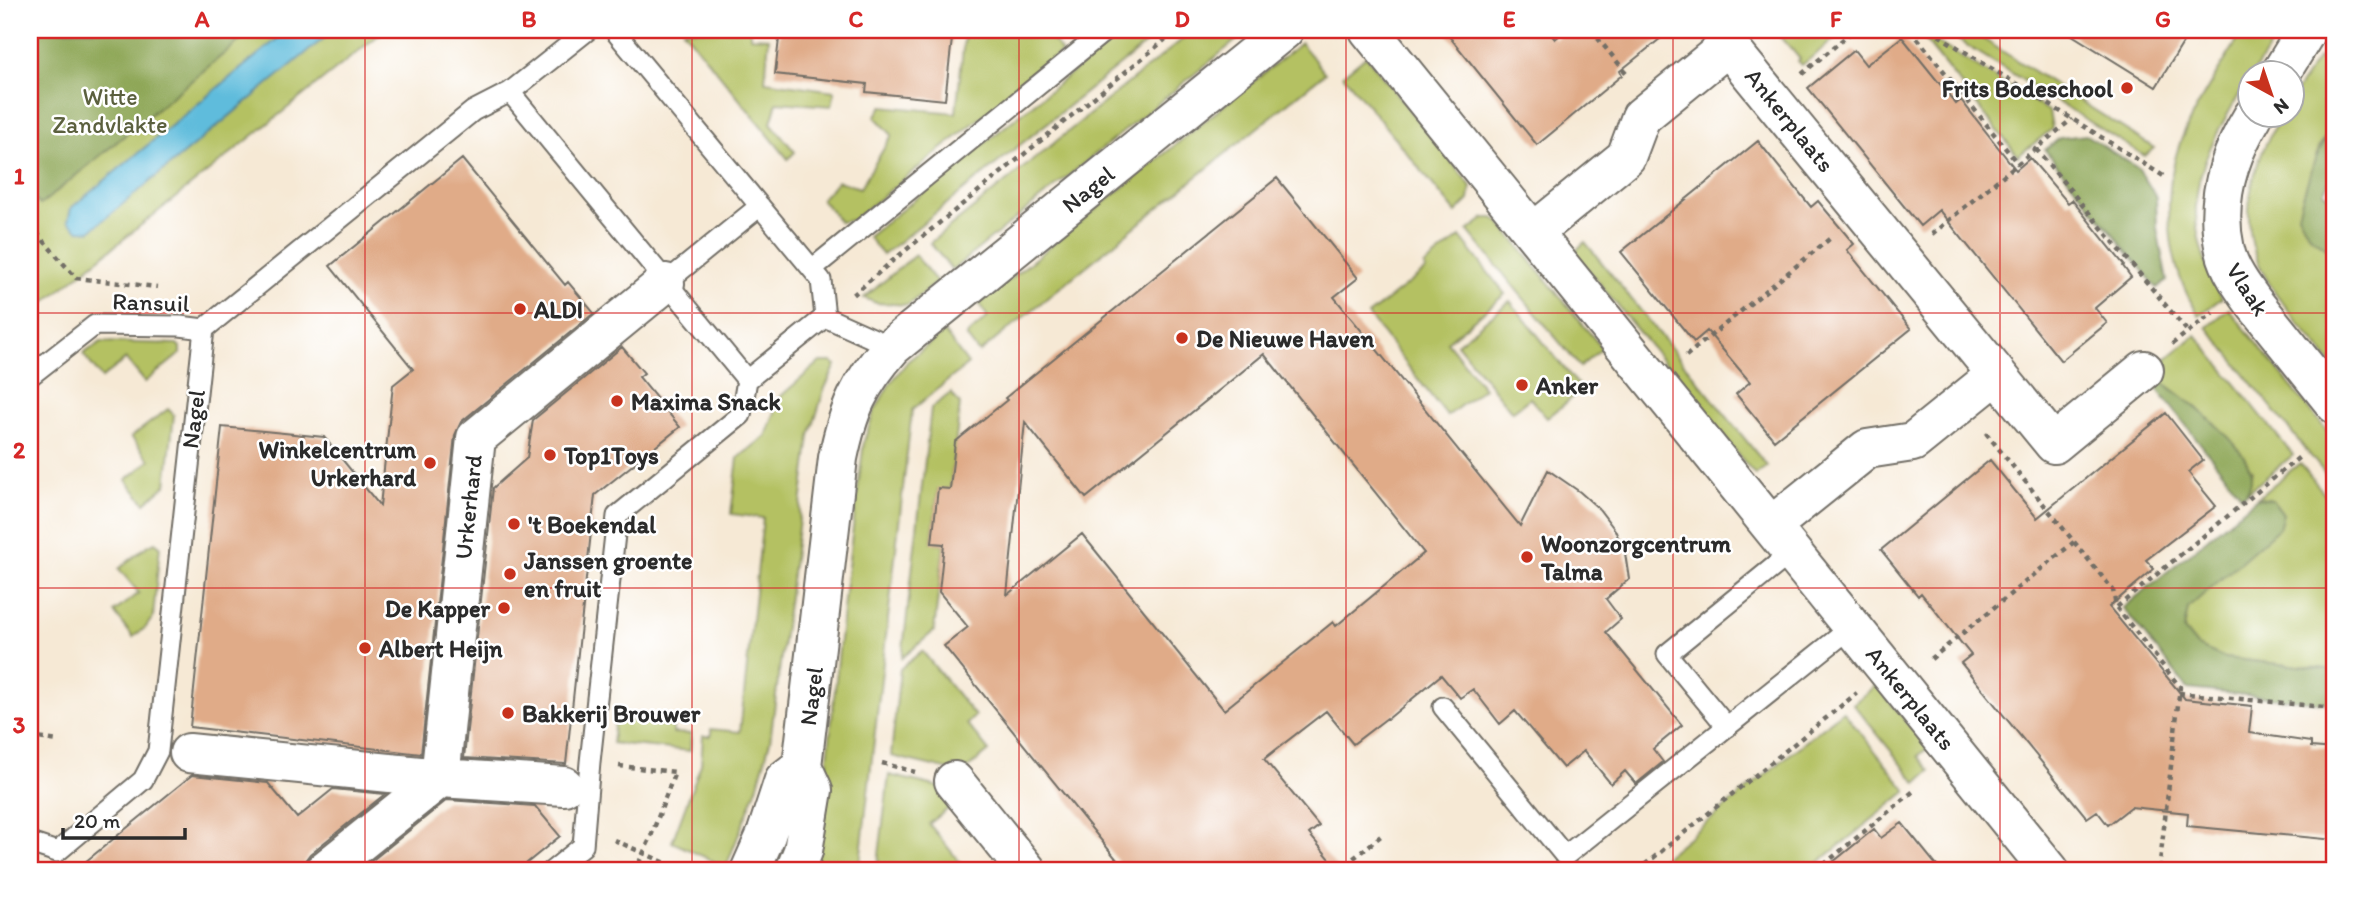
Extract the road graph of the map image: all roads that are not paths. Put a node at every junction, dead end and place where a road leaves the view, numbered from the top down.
1 (586, 30) edge
2 (614, 30) edge
3 (1106, 30) edge
4 (1284, 30) edge
5 (1369, 30) edge
6 (2307, 30) edge
7 (2289, 60) edge
8 (510, 92) junction
9 (2245, 130) edge
10 (760, 206) junction
11 (1534, 232) junction
12 (811, 269) junction
13 (665, 283) junction
14 (825, 317) junction
15 (204, 329) junction
16 (892, 347) junction
17 (2144, 370) road end
18 (1996, 375) junction
19 (30, 376) edge
20 (747, 380) junction
21 (2335, 404) edge
22 (1782, 539) junction
23 (1853, 626) junction
24 (1443, 707) dead end
25 (1727, 727) junction
26 (189, 753) dead end
27 (802, 766) junction
28 (577, 774) junction
29 (440, 778) junction
30 (954, 781) dead end
31 (30, 843) edge
32 (324, 871) edge
33 (552, 871) edge
34 (750, 871) edge
35 (795, 871) edge
36 (1027, 871) edge
37 (2050, 871) edge

1 - 8 lane
2 - 10 lane
3 - 12 lane
4 - 16 street, Nagel
5 - 11 street, Ankerplaats
6 - 7 street
8 - 13 lane
8 - 15 lane
9 - 21 street, Vlaak
10 - 12 lane
10 - 13 lane
11 - 18 street, Ankerplaats
11 - 22 street, Ankerplaats
12 - 14 lane
13 - 20 lane
13 - 29 street, Urkerhard
14 - 16 lane
14 - 20 lane
15 - 19 lane, Ransuil
15 - 31 lane, Nagel
16 - 27 street, Nagel
17 - 18 street, Ankerplaats
18 - 22 street
20 - 28 lane
22 - 23 street, Ankerplaats
22 - 25 lane
23 - 25 lane
23 - 37 street, Ankerplaats
24 - 25 lane
26 - 29 street
27 - 34 street
27 - 35 street, Nagel
28 - 29 street
28 - 33 lane
29 - 32 street
30 - 36 street

